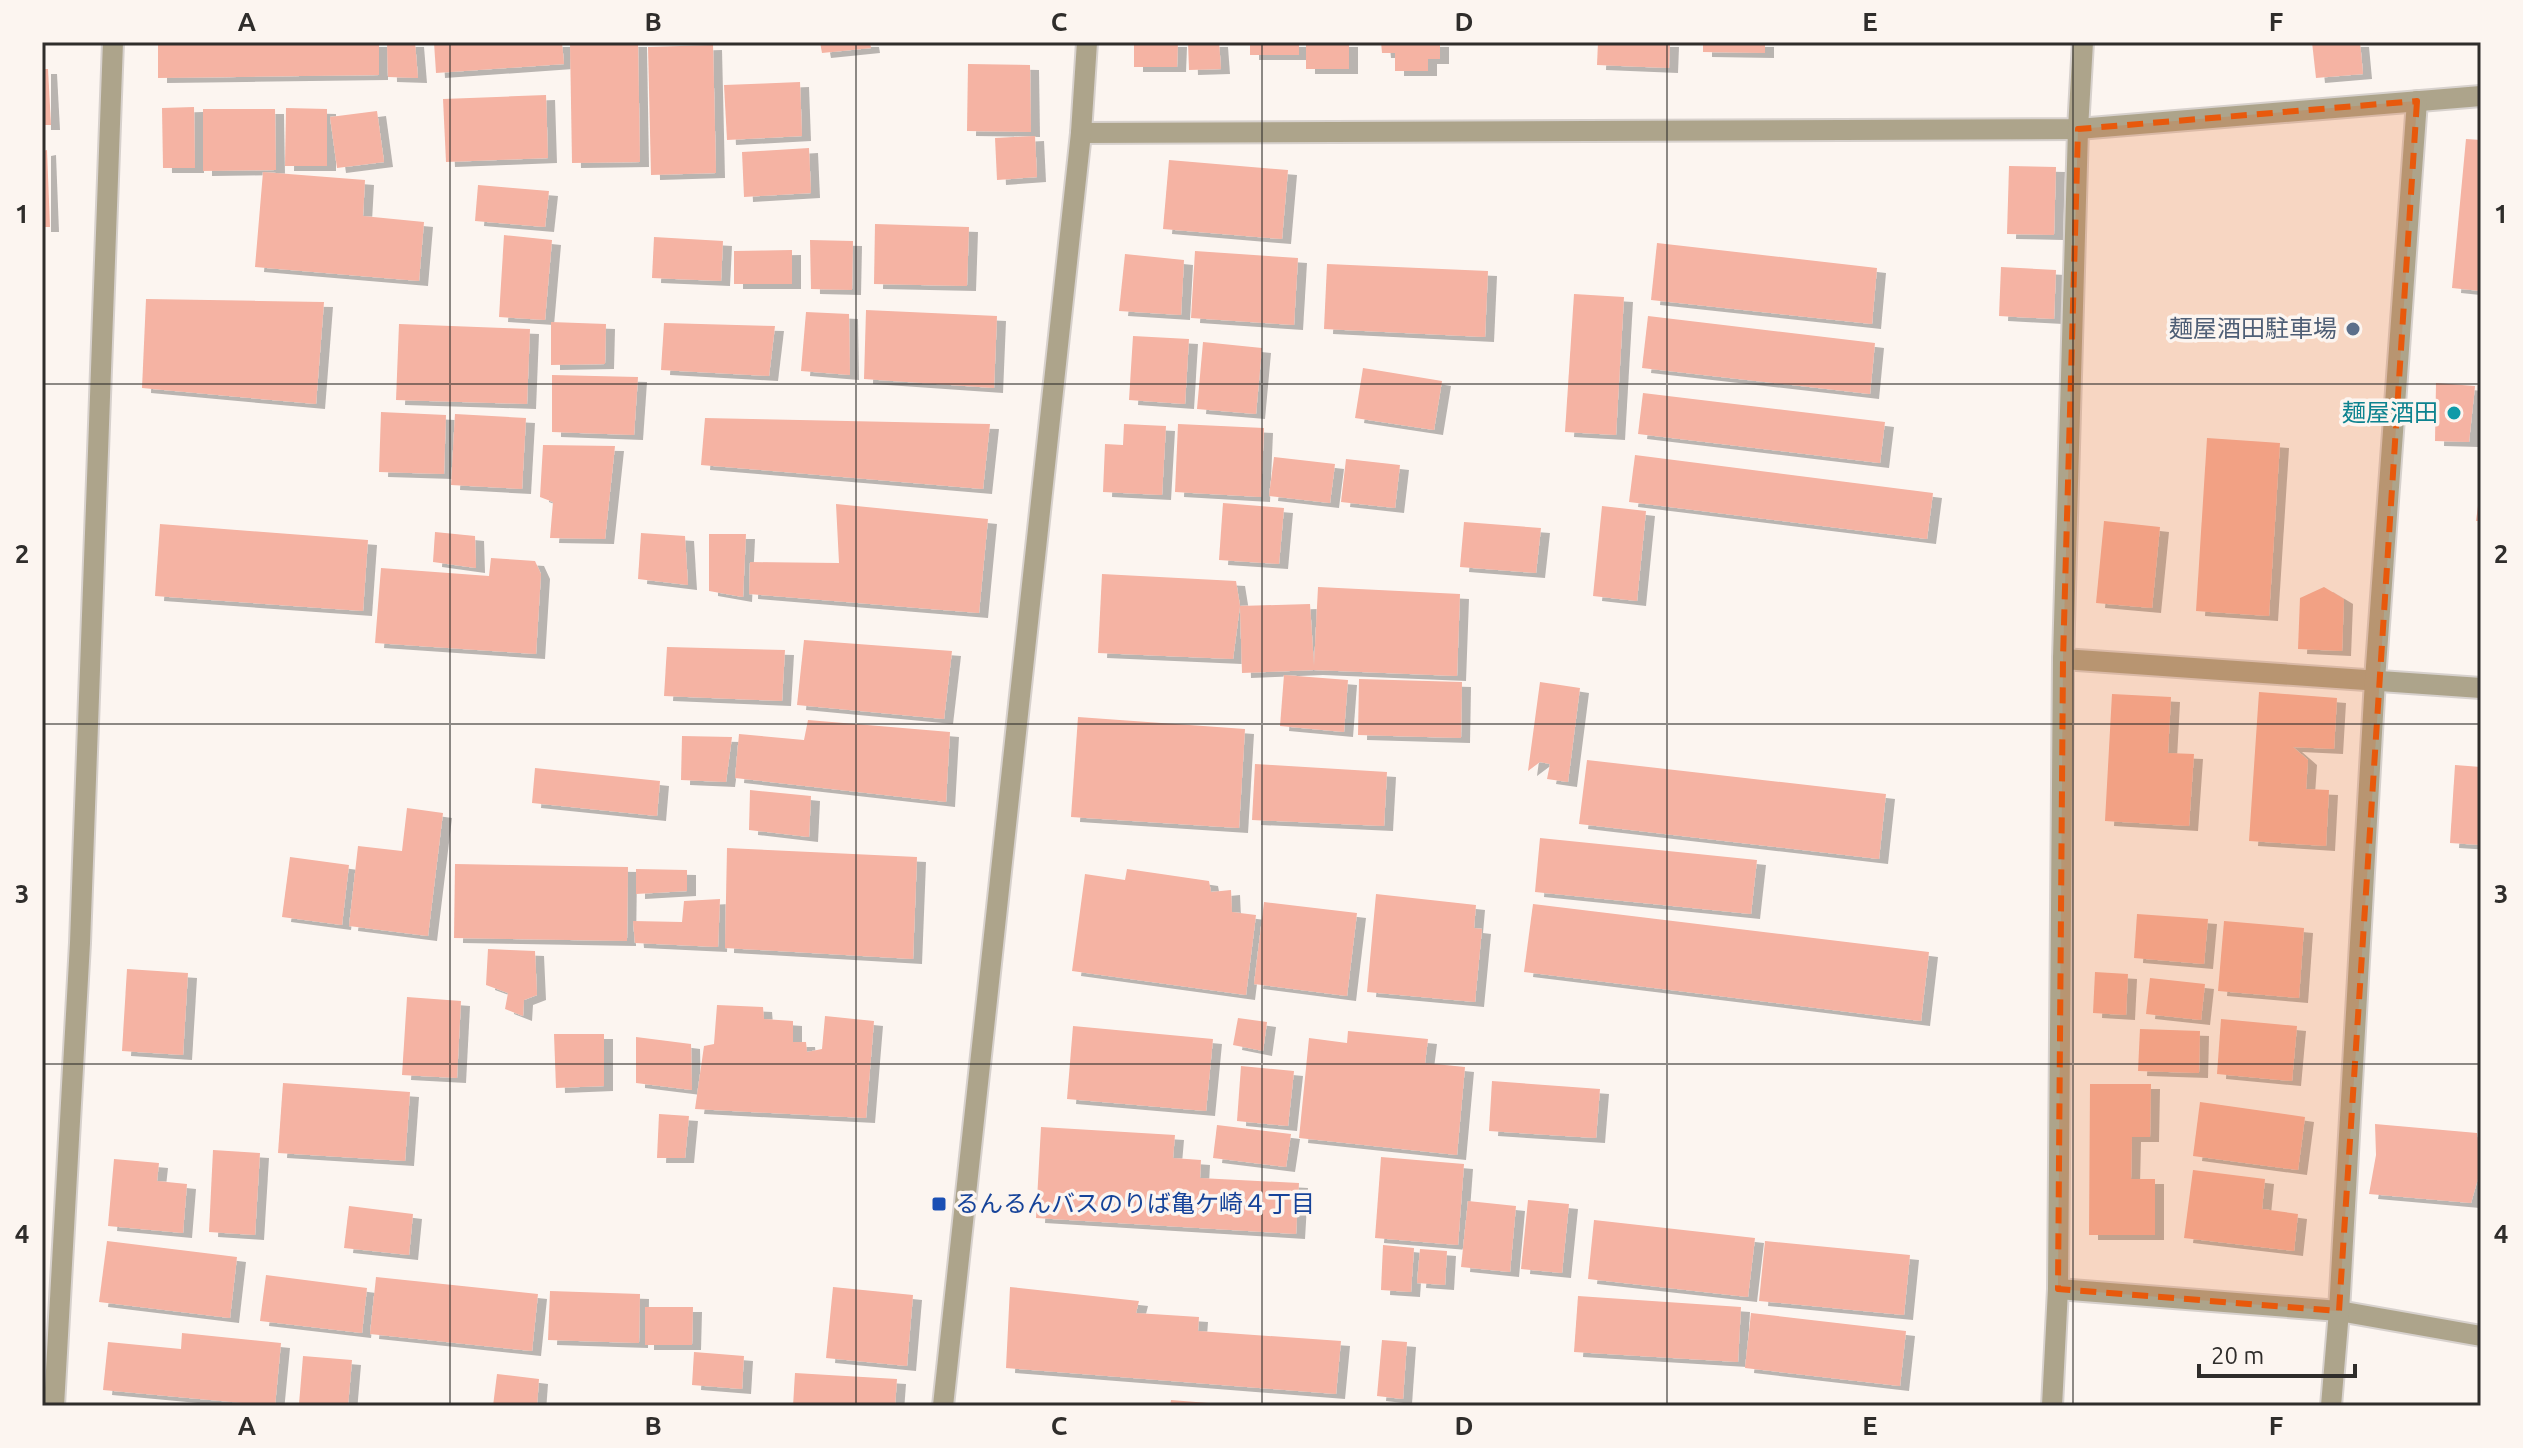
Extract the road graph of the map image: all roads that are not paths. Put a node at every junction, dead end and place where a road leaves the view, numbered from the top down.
1 (113, 42) edge
2 (1087, 42) edge
3 (2083, 42) edge
4 (2481, 96) edge
5 (2417, 101) junction
6 (2078, 129) junction
7 (1081, 133) junction
8 (2063, 659) junction
9 (2375, 680) junction
10 (2481, 688) edge
11 (2058, 1289) junction
12 (2339, 1311) junction
13 (2481, 1336) edge
14 (54, 1406) edge
15 (943, 1406) edge
16 (2052, 1406) edge
17 (2331, 1406) edge

1 - 14 street
2 - 7 street
3 - 6 street
4 - 5 street
5 - 6 street
5 - 9 street
6 - 7 street
6 - 8 street
7 - 15 street
8 - 9 street
8 - 11 street
9 - 10 street
9 - 12 street
11 - 12 street
11 - 16 street
12 - 13 street
12 - 17 street

